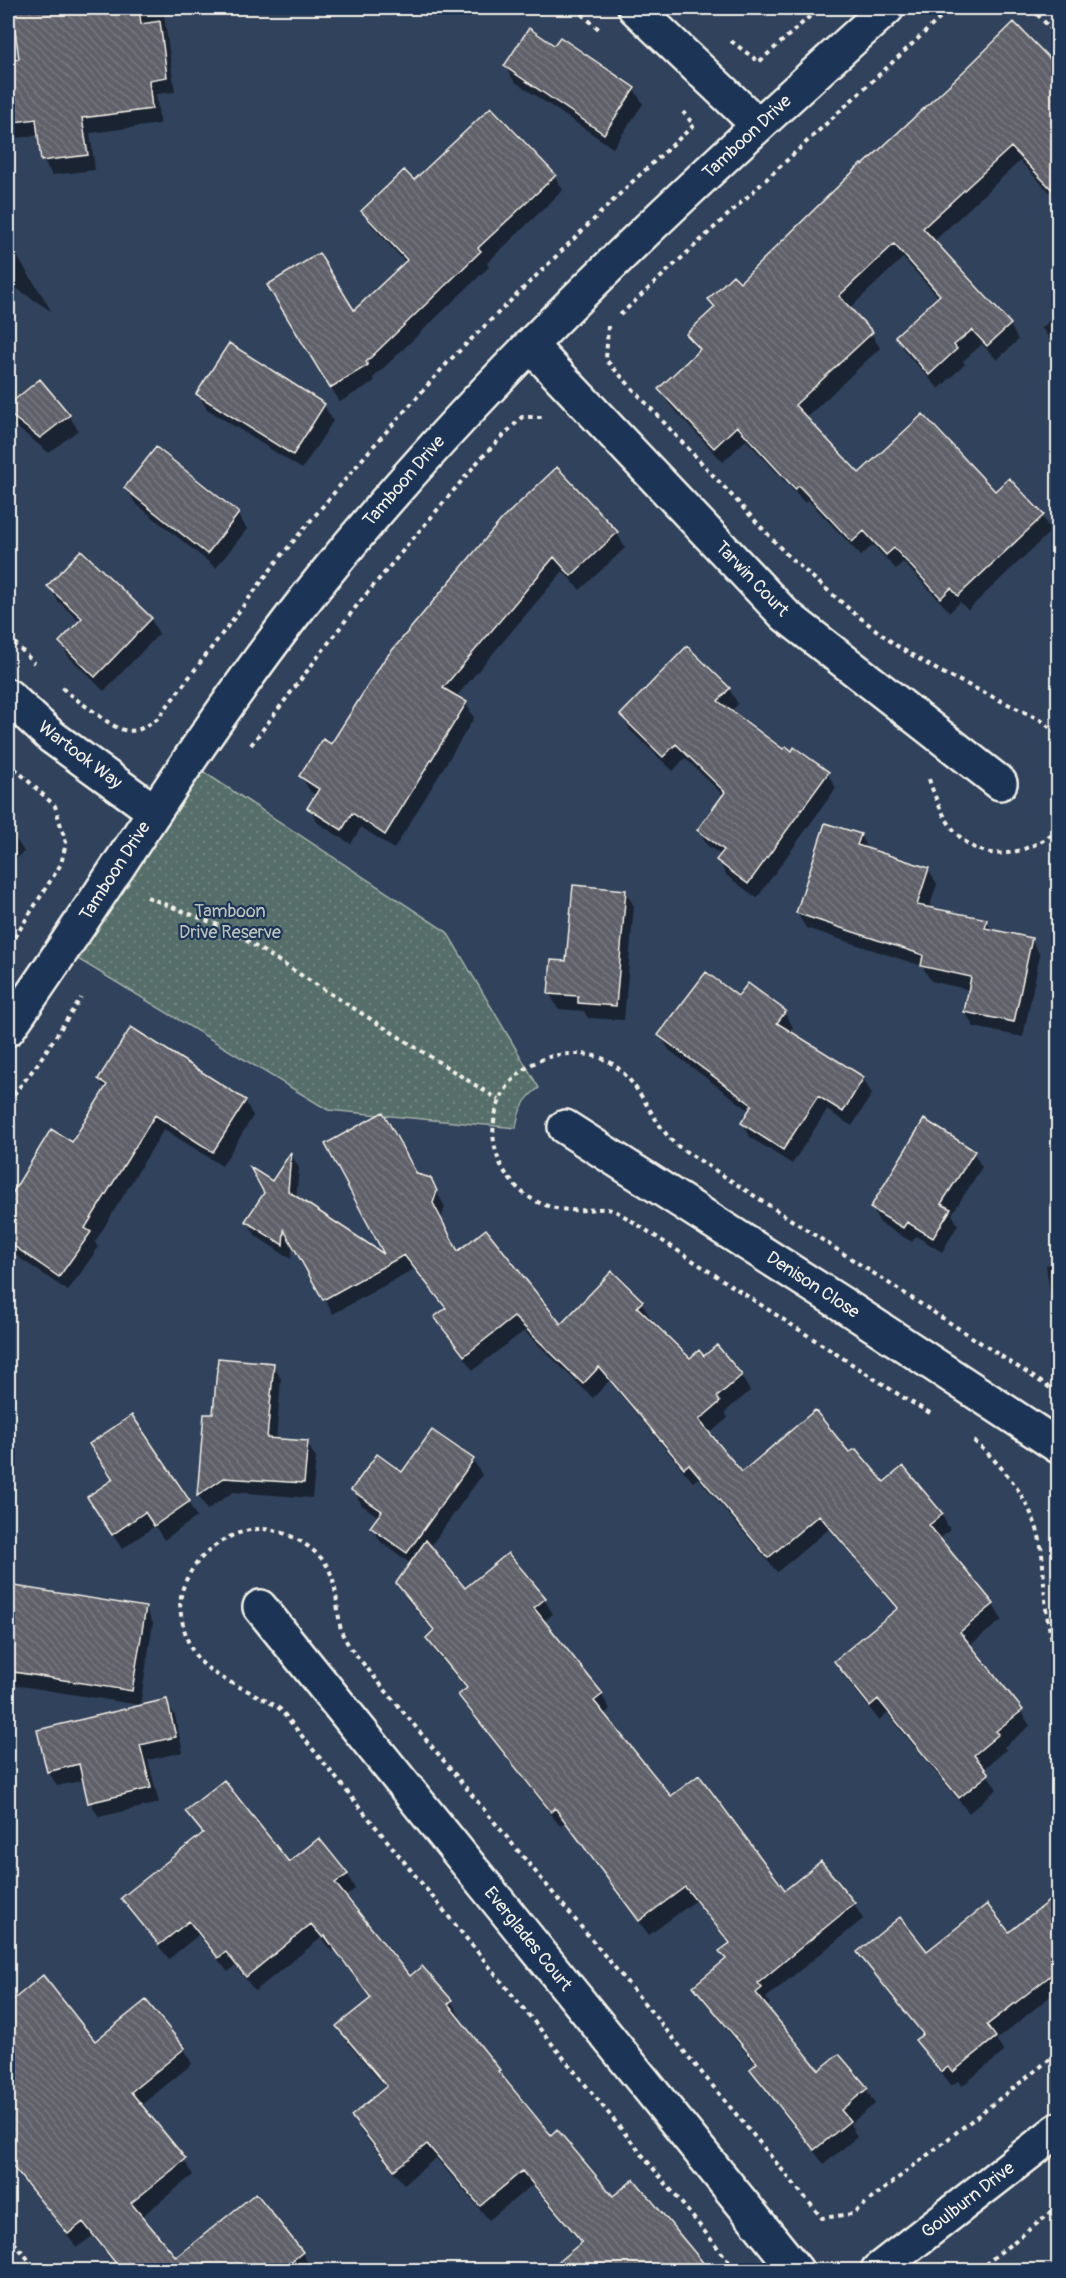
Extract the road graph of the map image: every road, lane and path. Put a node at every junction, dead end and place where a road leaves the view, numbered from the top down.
1 (636, 8) edge
2 (819, 8) edge
3 (887, 8) edge
4 (951, 8) edge
5 (1031, 8) edge
6 (723, 33) dead end
7 (1059, 36) edge
8 (758, 125) junction
9 (530, 345) junction
10 (548, 417) dead end
11 (8, 636) edge
12 (35, 664) dead end
13 (56, 683) dead end
14 (8, 696) edge
15 (116, 729) dead end
16 (1059, 735) edge
17 (246, 753) dead end
18 (8, 762) edge
19 (1000, 783) dead end
20 (154, 811) junction
21 (147, 897) dead end
22 (8, 948) edge
23 (8, 1029) edge
24 (499, 1100) junction
25 (565, 1127) dead end
26 (1059, 1393) edge
27 (933, 1414) dead end
28 (969, 1437) dead end
29 (1059, 1446) edge
30 (260, 1607) dead end
31 (1059, 1662) edge
32 (1059, 2053) edge
33 (1059, 2130) edge
34 (1059, 2207) edge
35 (822, 2218) dead end
36 (8, 2235) edge
37 (37, 2271) edge
38 (796, 2271) edge
39 (878, 2271) edge
40 (978, 2271) edge

1 - 8 street
2 - 6 path
3 - 8 street, Tamboon Drive
4 - 16 path
5 - 7 path
8 - 9 street, Tamboon Drive
9 - 19 street, Tarwin Court
9 - 20 street, Tamboon Drive
10 - 17 path
11 - 12 path
13 - 15 path
14 - 20 street, Wartook Way
18 - 22 path
20 - 23 street, Tamboon Drive
21 - 24 path
24 - 26 path
24 - 27 path
25 - 29 street, Denison Close
28 - 31 path
30 - 38 street, Everglades Court
32 - 35 path
33 - 39 street, Goulburn Drive
34 - 40 path
36 - 37 path

